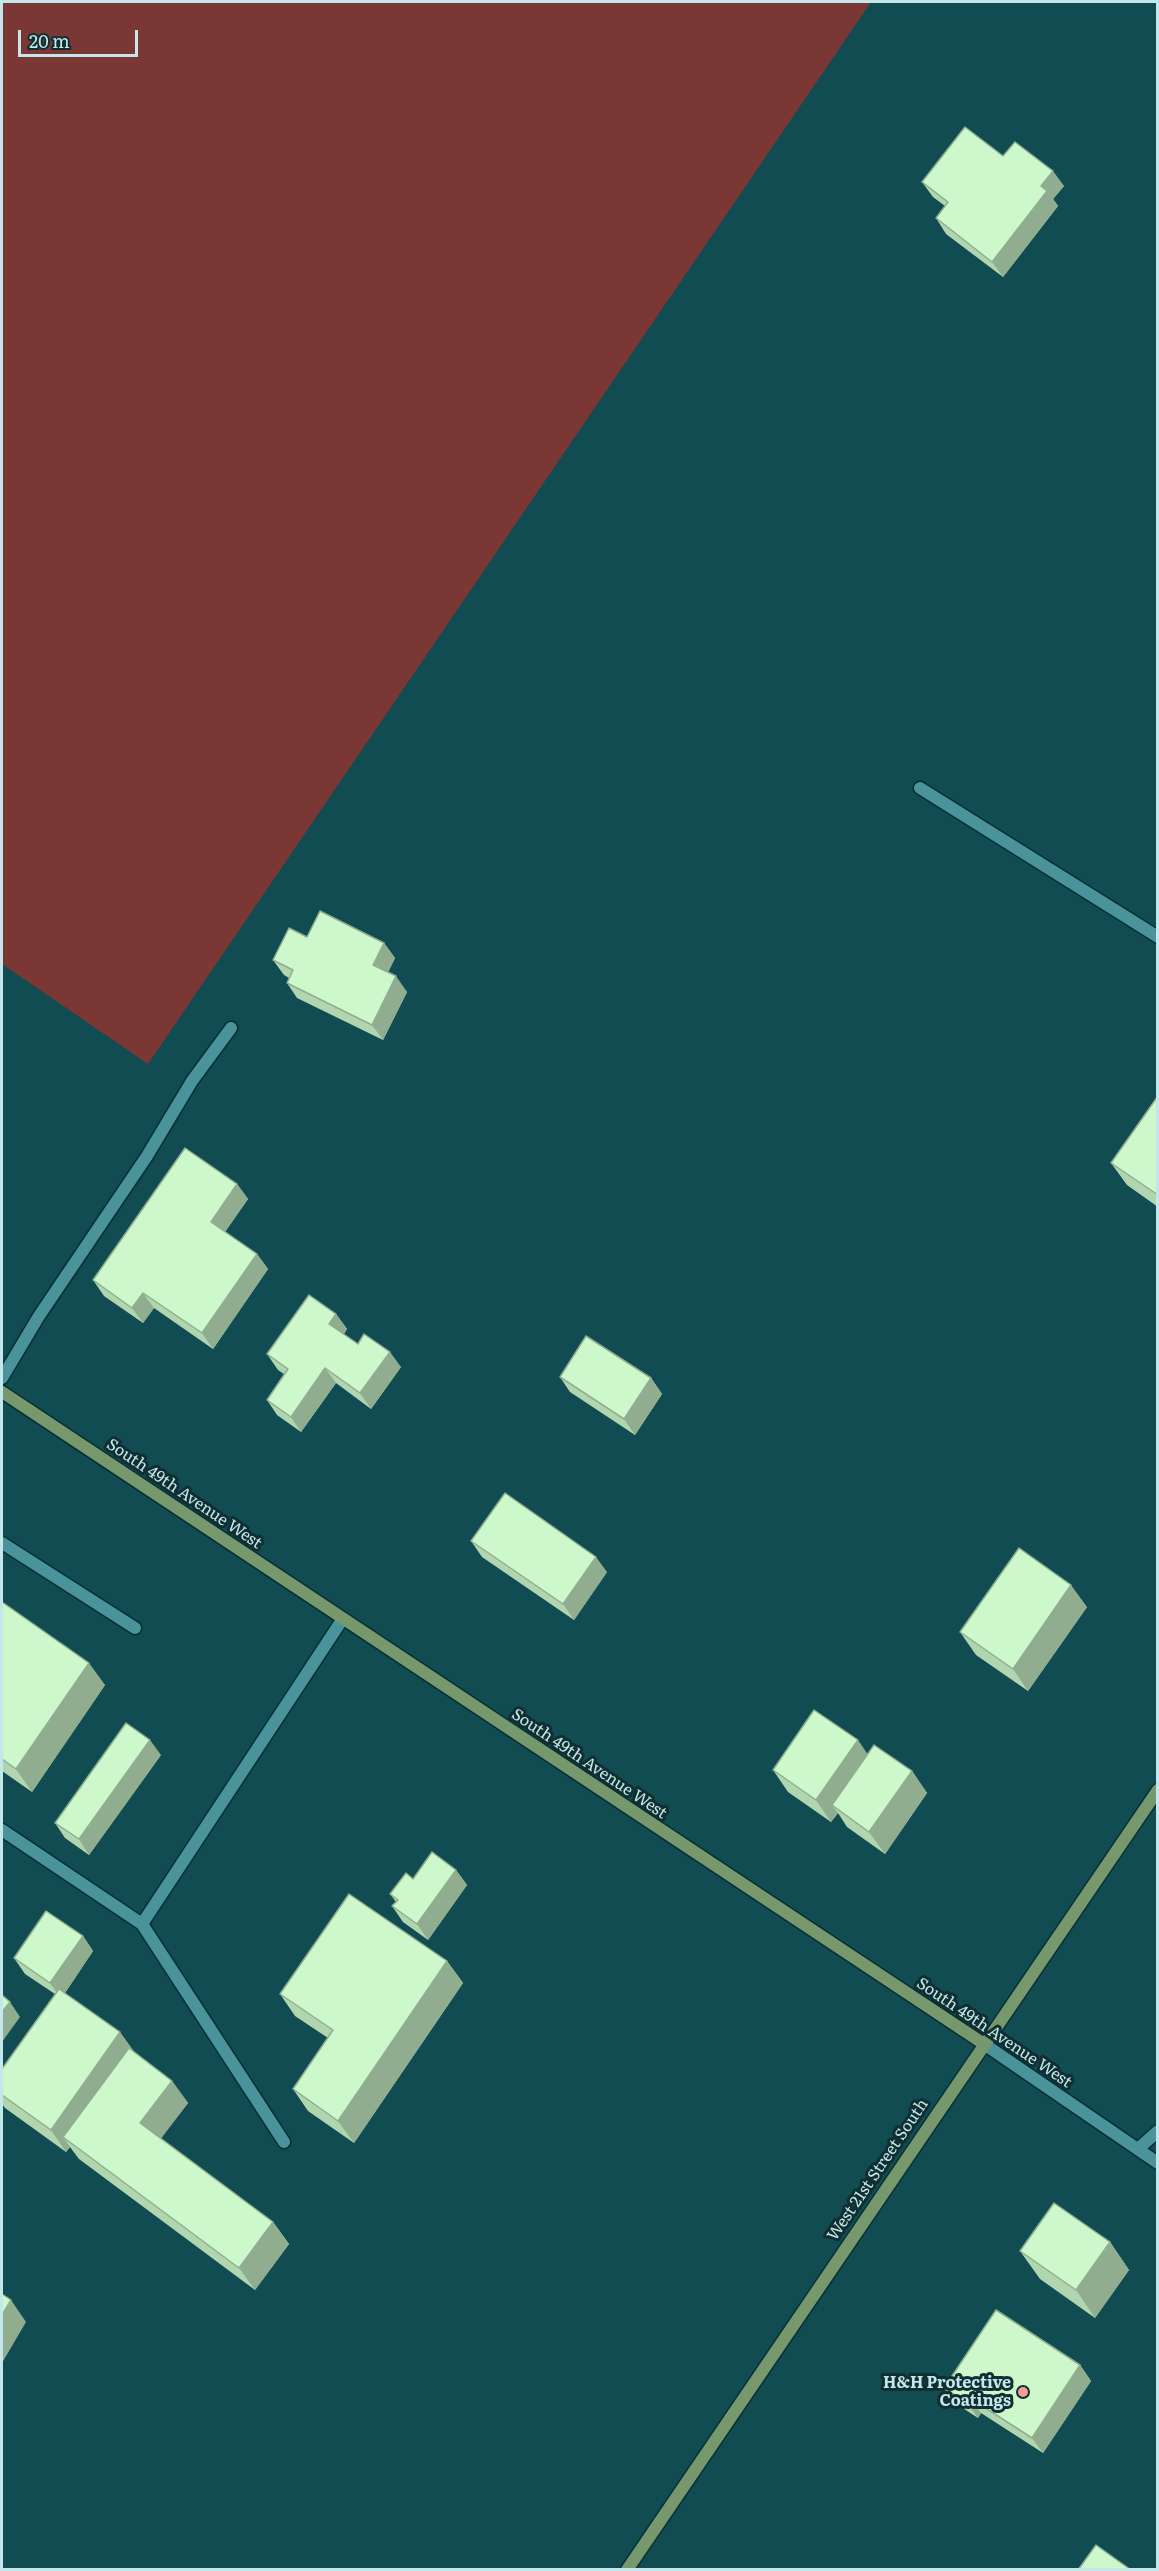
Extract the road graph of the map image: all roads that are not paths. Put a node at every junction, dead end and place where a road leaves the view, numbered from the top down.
1 (920, 788) dead end
2 (1158, 937) edge
3 (231, 1028) dead end
4 (2, 1378) edge
5 (2, 1392) edge
6 (2, 1543) edge
7 (342, 1620) junction
8 (135, 1628) dead end
9 (1158, 1790) edge
10 (2, 1830) edge
11 (142, 1924) junction
12 (984, 2044) junction
13 (1158, 2131) edge
14 (284, 2142) dead end
15 (1138, 2149) junction
16 (1158, 2163) edge
17 (627, 2570) edge

1 - 2 street
3 - 4 street
5 - 7 street, South 49th Avenue West
6 - 8 street
7 - 11 street
7 - 12 street, South 49th Avenue West
9 - 12 street, West 21st Street South
10 - 11 street
11 - 14 street
12 - 15 street, South 49th Avenue West
12 - 17 street, West 21st Street South
13 - 15 street
15 - 16 street, South 49th Avenue West

